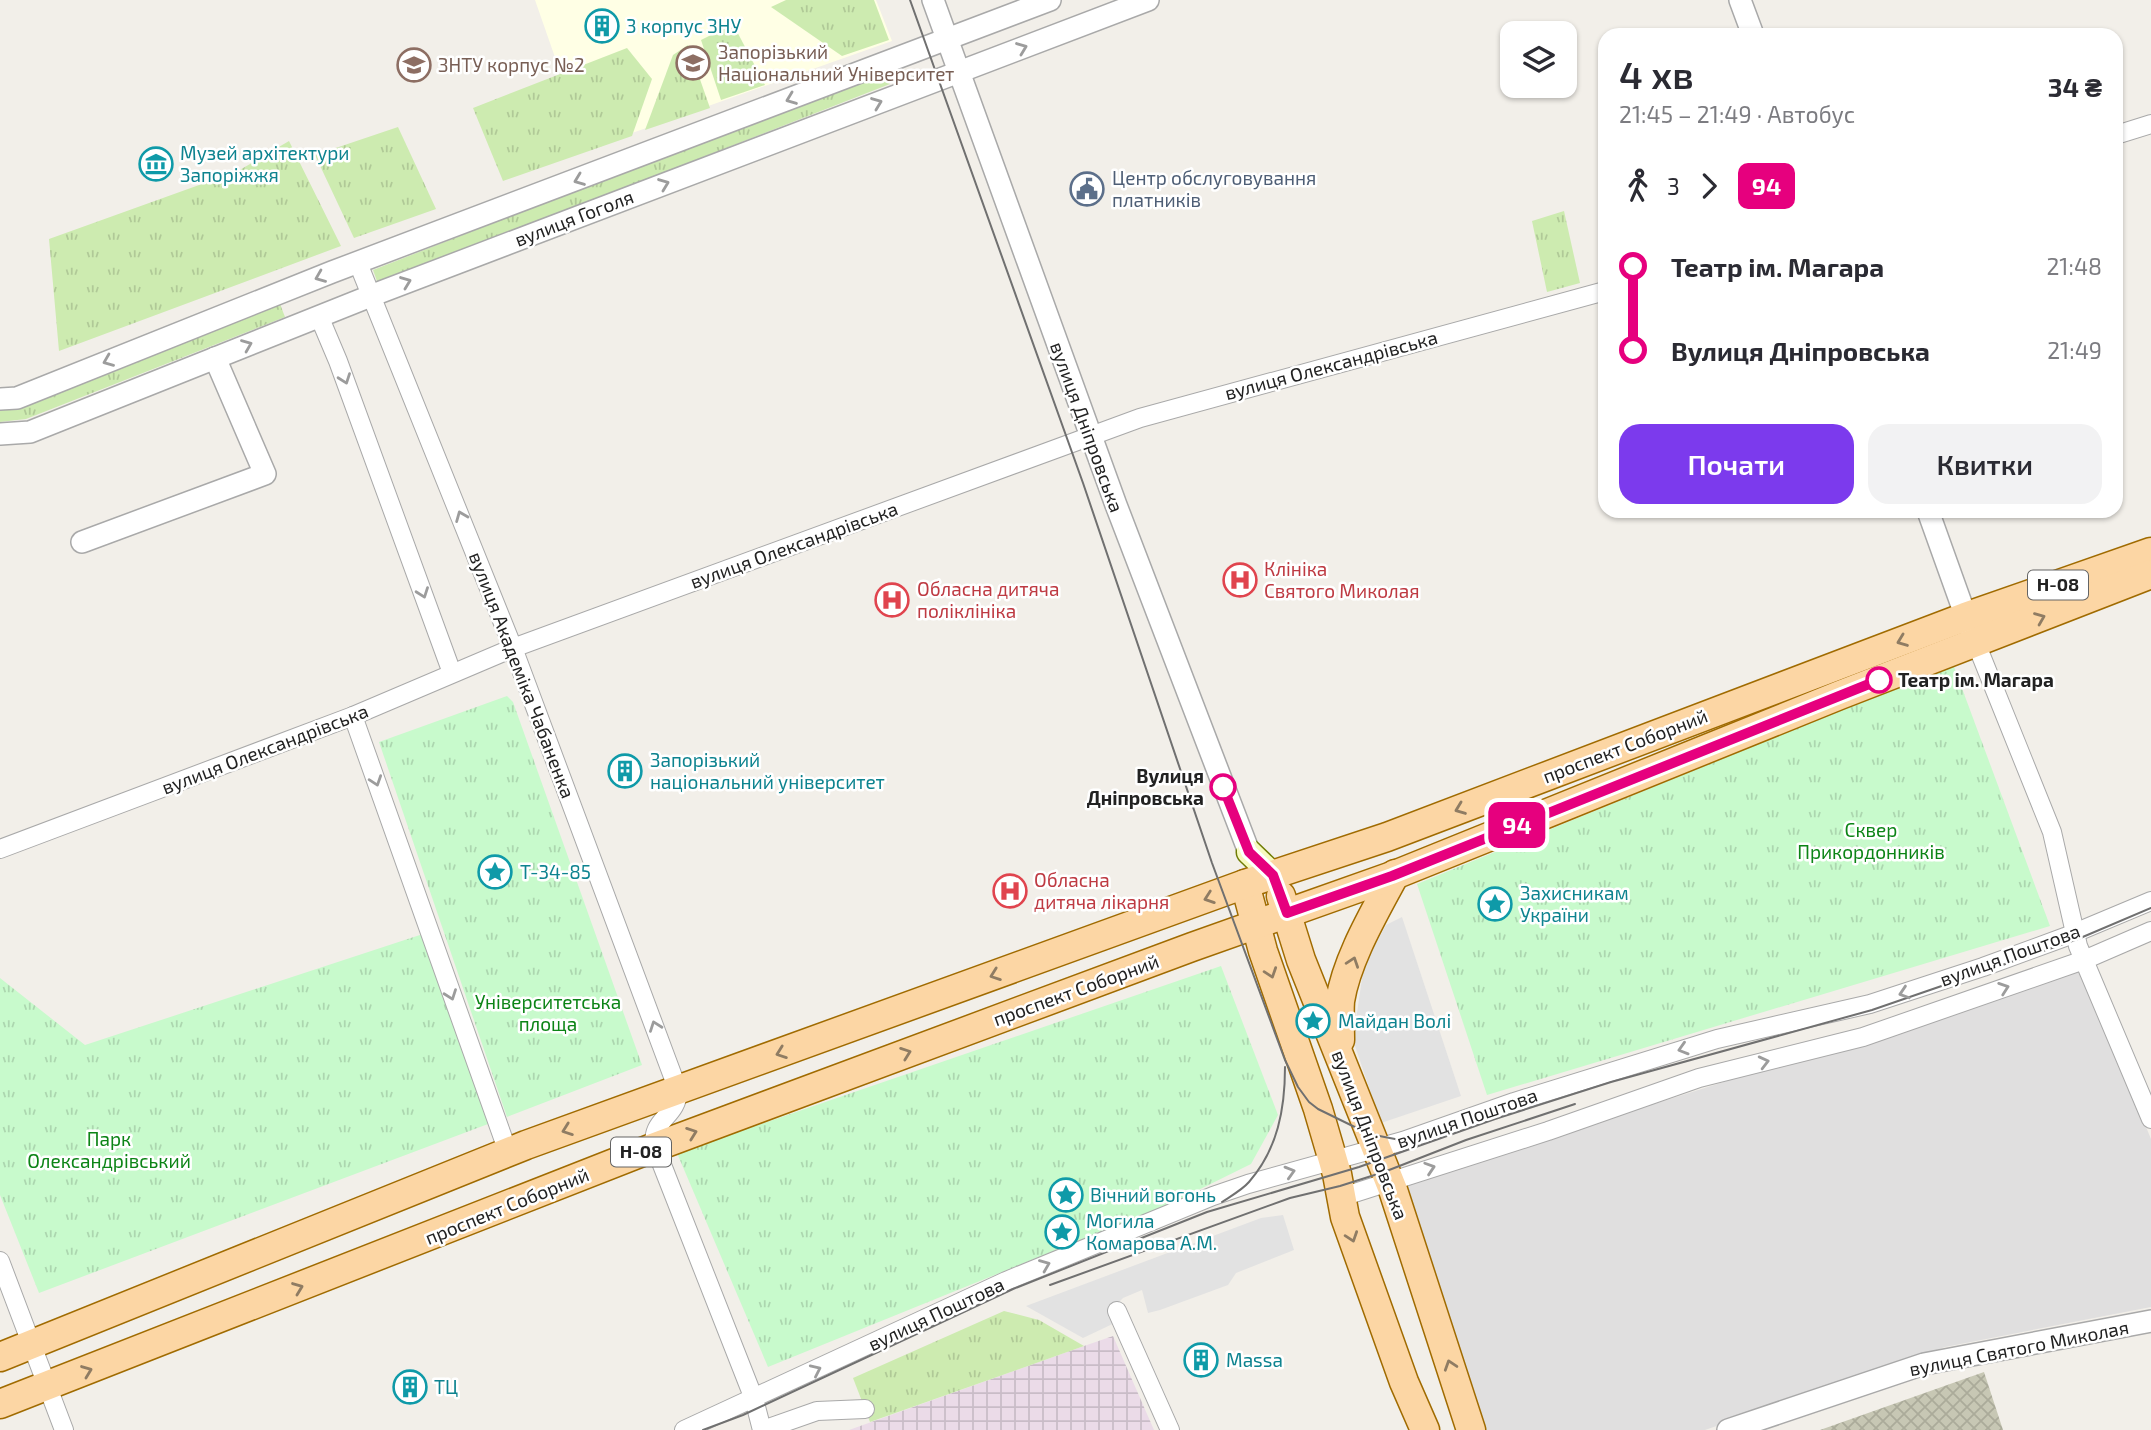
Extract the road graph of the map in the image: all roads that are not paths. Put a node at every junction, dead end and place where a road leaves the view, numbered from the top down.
1 (933, 0) edge
2 (1050, 0) edge
3 (1147, 0) edge
4 (1740, 0) edge
5 (1750, 28) edge
6 (946, 39) junction
7 (958, 72) junction
8 (2151, 124) edge
9 (2123, 133) edge
10 (358, 263) junction
11 (1598, 293) edge
12 (373, 295) junction
13 (319, 316) junction
14 (215, 358) junction
15 (0, 399) edge
16 (0, 434) edge
17 (1091, 436) junction
18 (1930, 518) edge
19 (82, 542) dead end
20 (2151, 552) edge
21 (2151, 574) edge
22 (1965, 617) junction
23 (1976, 643) junction
24 (513, 648) junction
25 (452, 673) junction
26 (353, 716) junction
27 (0, 849) edge
28 (1249, 852) junction
29 (1395, 874) junction
30 (1273, 875) junction
31 (1245, 884) junction
32 (2151, 901) edge
33 (1287, 913) junction
34 (1256, 924) junction
35 (2077, 931) junction
36 (2151, 931) edge
37 (2084, 960) junction
38 (1339, 1053) junction
39 (678, 1090) junction
40 (2151, 1119) edge
41 (655, 1147) junction
42 (1375, 1149) junction
43 (508, 1152) junction
44 (1333, 1159) junction
45 (1388, 1181) junction
46 (1342, 1197) junction
47 (0, 1261) edge
48 (1117, 1311) dead end
49 (2151, 1321) edge
50 (32, 1345) junction
51 (0, 1357) edge
52 (47, 1386) junction
53 (754, 1399) junction
54 (0, 1404) edge
55 (865, 1409) dead end
56 (64, 1430) edge
57 (684, 1430) edge
58 (762, 1430) edge
59 (1170, 1430) edge
60 (1425, 1430) edge
61 (1471, 1430) edge
62 (1728, 1430) edge

1 - 6 street, вулиця Дніпровська
2 - 6 street, вулиця Гоголя
7 -> 3 street, вулиця Гоголя
4 - 5 street
6 - 7 street, вулиця Дніпровська
6 -> 10 street, вулиця Гоголя
12 -> 7 street, вулиця Гоголя
7 - 17 street, вулиця Дніпровська
8 - 9 street
10 - 12 street, вулиця Академіка Чабаненка
10 -> 15 street, вулиця Гоголя
11 - 17 street, вулиця Олександрівська
12 - 13 street, вулиця Гоголя
24 -> 12 street, вулиця Академіка Чабаненка
14 -> 13 street, вулиця Гоголя
13 -> 25 street
14 - 16 street, вулиця Гоголя
14 - 19 street
17 - 24 street, вулиця Олександрівська
17 - 28 street, вулиця Дніпровська
18 - 22 street
20 - 22 main road, проспект Соборний / Н-08
23 -> 21 main road, проспект Соборний / Н-08
22 - 23 street
22 -> 30 main road, проспект Соборний / Н-08
23 - 29 main road, проспект Соборний / Н-08
23 - 35 street
24 - 25 street, вулиця Олександрівська
39 -> 24 street, вулиця Академіка Чабаненка
25 - 26 street, вулиця Олександрівська
26 - 27 street, вулиця Олександрівська
26 -> 43 street
28 - 30 main road, вулиця Дніпровська
28 - 31 main road, вулиця Дніпровська
29 - 33 main road, проспект Соборний / Н-08
38 -> 29 main road
30 - 31 main road, проспект Соборний / Н-08
30 - 33 main road, вулиця Дніпровська
31 - 34 main road, вулиця Дніпровська
31 -> 39 main road, проспект Соборний / Н-08
32 - 35 street, вулиця Поштова
33 - 34 main road, проспект Соборний / Н-08
33 - 38 main road, вулиця Дніпровська
41 -> 34 main road, проспект Соборний / Н-08
34 -> 44 main road, вулиця Дніпровська
35 - 37 street
35 -> 42 street, вулиця Поштова
36 - 37 street, вулиця Поштова
37 - 40 street
45 -> 37 street, вулиця Поштова
38 - 42 main road, вулиця Дніпровська
39 - 41 street
39 -> 43 main road, проспект Соборний / Н-08
52 -> 41 main road, проспект Соборний / Н-08
41 - 53 street
42 - 44 street, вулиця Поштова
42 - 45 main road, вулиця Дніпровська
43 - 50 main road, проспект Соборний / Н-08
44 - 46 main road, вулиця Дніпровська
53 -> 44 street, вулиця Поштова
45 - 46 street, вулиця Поштова
61 -> 45 main road, вулиця Дніпровська
46 -> 60 main road, вулиця Дніпровська
47 - 50 street
48 - 59 street
49 - 62 street, вулиця Святого Миколая
50 - 51 main road, проспект Соборний / Н-08
50 - 52 street
52 - 54 main road, проспект Соборний / Н-08
52 - 56 street
53 - 57 street, вулиця Поштова
53 - 58 street
55 - 58 street

